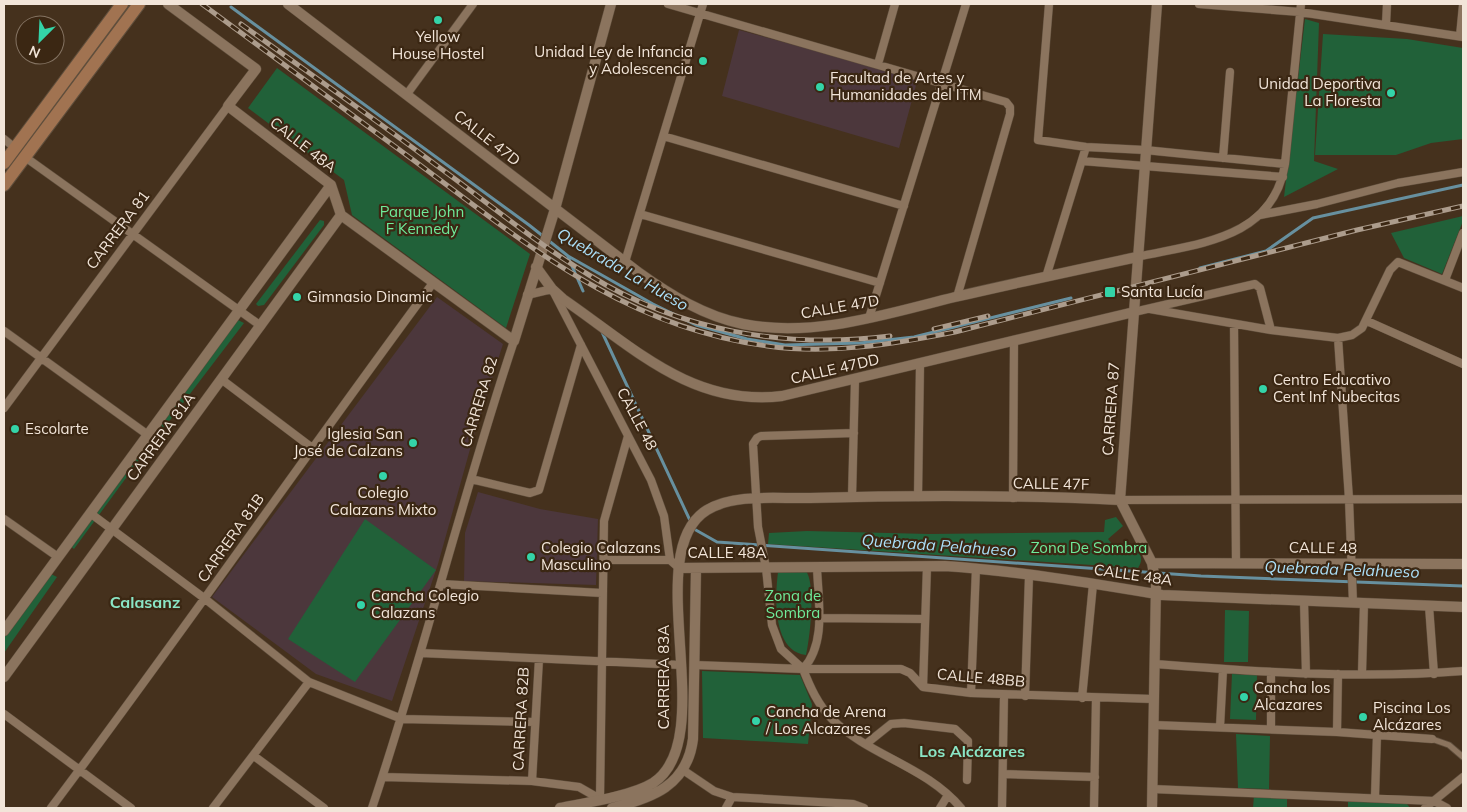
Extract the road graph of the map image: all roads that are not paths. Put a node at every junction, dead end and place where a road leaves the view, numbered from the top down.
1 (122, 4) edge
2 (139, 4) edge
3 (168, 4) edge
4 (288, 4) edge
5 (473, 4) edge
6 (611, 4) edge
7 (668, 4) edge
8 (703, 4) edge
9 (895, 4) edge
10 (966, 4) edge
11 (1049, 4) edge
12 (1157, 4) edge
13 (1199, 4) edge
14 (1387, 4) edge
15 (1463, 5) edge
16 (300, 7) edge
17 (1300, 8) edge
18 (701, 13) junction
19 (1386, 24) junction
20 (1461, 36) edge
21 (878, 64) junction
22 (1230, 72) dead end
23 (943, 83) junction
24 (407, 94) junction
25 (228, 106) junction
26 (663, 136) junction
27 (4, 139) edge
28 (1086, 147) junction
29 (15, 148) junction
30 (1145, 150) junction
31 (25, 156) junction
32 (1223, 158) junction
33 (1082, 160) junction
34 (4, 163) edge
35 (1285, 164) junction
36 (1144, 165) junction
37 (1463, 172) edge
38 (1283, 177) junction
39 (4, 185) edge
40 (331, 185) junction
41 (904, 206) junction
42 (555, 210) junction
43 (640, 214) junction
44 (341, 215) junction
45 (1260, 215) junction
46 (1463, 233) edge
47 (133, 234) junction
48 (1137, 257) junction
49 (538, 262) junction
50 (625, 262) junction
51 (1046, 278) junction
52 (1445, 280) junction
53 (433, 283) junction
54 (880, 283) junction
55 (1463, 288) edge
56 (552, 289) junction
57 (527, 295) junction
58 (957, 297) junction
59 (1150, 309) junction
60 (239, 311) junction
61 (1134, 312) junction
62 (869, 318) junction
63 (1367, 321) junction
64 (1234, 324) junction
65 (261, 326) junction
66 (1271, 330) junction
67 (4, 331) edge
68 (1338, 338) junction
69 (1014, 340) junction
70 (514, 341) junction
71 (580, 345) junction
72 (42, 358) junction
73 (920, 364) junction
74 (1463, 364) edge
75 (221, 379) junction
76 (854, 380) junction
77 (4, 408) edge
78 (854, 433) junction
79 (148, 435) junction
80 (628, 436) junction
81 (312, 447) junction
82 (471, 479) junction
83 (852, 497) junction
84 (918, 497) junction
85 (1013, 498) junction
86 (1463, 498) edge
87 (757, 499) junction
88 (1349, 499) junction
89 (1120, 500) junction
90 (1235, 500) junction
91 (90, 514) junction
92 (4, 519) edge
93 (111, 529) junction
94 (58, 558) junction
95 (604, 560) junction
96 (670, 560) junction
97 (1236, 562) junction
98 (765, 563) junction
99 (1463, 564) edge
100 (927, 566) junction
101 (1153, 566) junction
102 (817, 567) junction
103 (1351, 567) junction
104 (679, 568) junction
105 (696, 568) junction
106 (976, 568) junction
107 (1029, 576) junction
108 (441, 584) junction
109 (1093, 584) junction
110 (1157, 590) junction
111 (602, 594) junction
112 (204, 598) junction
113 (1304, 601) junction
114 (1356, 601) junction
115 (1429, 606) junction
116 (1463, 607) edge
117 (819, 618) junction
118 (924, 619) junction
119 (4, 631) edge
120 (421, 653) junction
121 (539, 659) junction
122 (603, 660) junction
123 (1155, 664) junction
124 (681, 665) junction
125 (694, 665) junction
126 (803, 669) junction
127 (1223, 670) junction
128 (1463, 671) edge
129 (1271, 672) junction
130 (1362, 673) junction
131 (1306, 674) junction
132 (1338, 674) junction
133 (1434, 674) junction
134 (4, 677) edge
135 (310, 682) junction
136 (923, 687) junction
137 (971, 693) junction
138 (1004, 695) junction
139 (1025, 696) junction
140 (1082, 698) junction
141 (1096, 698) junction
142 (1153, 699) junction
143 (4, 714) edge
144 (402, 720) junction
145 (535, 722) junction
146 (1154, 725) junction
147 (1220, 727) junction
148 (1271, 729) junction
149 (1337, 732) junction
150 (1377, 734) junction
151 (1432, 739) joint
152 (866, 744) junction
153 (254, 756) junction
154 (1463, 757) edge
155 (80, 770) junction
156 (683, 770) junction
157 (1004, 774) junction
158 (383, 777) junction
159 (1095, 777) junction
160 (1463, 777) edge
161 (967, 780) dead end
162 (532, 781) junction
163 (1152, 788) junction
164 (948, 795) junction
165 (732, 797) junction
166 (1375, 797) junction
167 (600, 799) junction
168 (1434, 801) junction
169 (51, 808) edge
170 (131, 808) edge
171 (214, 808) edge
172 (324, 808) edge
173 (372, 808) edge
174 (560, 808) edge
175 (612, 808) edge
176 (726, 808) edge
177 (864, 808) edge
178 (940, 808) edge
179 (961, 808) edge
180 (1002, 808) edge
181 (1094, 808) edge
182 (1152, 808) edge
183 (1425, 808) edge
184 (1447, 808) edge

1 - 29 main road
2 - 31 main road
3 - 25 street, CARRERA 81
4 - 16 street, CALLE 47D
5 - 24 street
6 - 42 street, CARRERA 82
7 - 18 street
8 - 18 street
9 - 21 street
10 - 23 street
11 - 28 street
12 - 30 street, CARRERA 87
13 - 17 street
14 - 19 street
15 - 20 street
16 - 24 street, CALLE 47D
17 - 19 street
17 - 35 street, CALLE 47D
18 - 21 street
18 - 26 street
19 - 20 street
21 - 23 street
22 - 32 street
23 - 41 street
23 - 58 street
24 - 42 street, CALLE 47D
25 - 40 street, CALLE 48A
25 - 47 street, CARRERA 81
26 - 41 street
26 - 43 street
27 - 29 street
28 - 30 street
28 - 33 street
29 - 34 main road
30 - 32 street
30 - 36 street, CARRERA 87
31 - 39 main road
31 - 47 street
32 - 35 street
33 - 36 street
33 - 51 street
35 - 38 street, CALLE 47D
36 - 38 street
36 - 48 street, CARRERA 87
37 - 45 street
38 - 45 street, CALLE 47D
40 - 44 street, CALLE 48A
40 - 60 street, CARRERA 81A
41 - 54 street
42 - 49 street, CARRERA 82
42 - 50 street, CALLE 47D
43 - 50 street
43 - 54 street
44 - 53 street
44 - 65 street, CARRERA 81A
45 - 48 street, CALLE 47D
46 - 52 street
47 - 60 street
47 - 72 street, CARRERA 81
48 - 51 street, CALLE 47D
48 - 61 street, CARRERA 87
49 - 56 street, CALLE 47DD
49 - 57 street, CARRERA 82
50 - 62 street, CALLE 47D
51 - 58 street, CALLE 47D
52 - 55 street
52 - 63 street
53 - 70 street
53 - 81 street, CARRERA 81B
54 - 62 street
56 - 57 street
56 - 71 street, CALLE 48
56 - 76 street, CALLE 47DD
57 - 70 street, CARRERA 82
58 - 62 street, CALLE 47D
59 - 61 street, CALLE 47DD
59 - 64 street, CALLE 47DD
59 - 66 street, CALLE 47DD
60 - 65 street
60 - 79 street, CARRERA 81A
61 - 69 street, CALLE 47DD
61 - 89 street, CARRERA 87
63 - 68 street, CALLE 47DD
63 - 74 street
64 - 66 street, CALLE 47DD
64 - 90 street
65 - 75 street, CARRERA 81A
66 - 68 street, CALLE 47DD
67 - 72 street
68 - 88 street
69 - 73 street, CALLE 47DD
69 - 85 street
70 - 82 street, CARRERA 82
71 - 80 street, CALLE 48
71 - 82 street
72 - 77 street, CARRERA 81
72 - 79 street
73 - 76 street, CALLE 47DD
73 - 84 street
75 - 81 street
75 - 93 street, CARRERA 81A
76 - 78 street
78 - 83 street
78 - 87 street
79 - 91 street, CARRERA 81A
80 - 95 street
80 - 96 street, CALLE 48
81 - 112 street, CARRERA 81B
82 - 108 street, CARRERA 82
83 - 84 street, CALLE 47F
83 - 87 street, CALLE 47F
84 - 85 street, CALLE 47F
85 - 89 street, CALLE 47F
86 - 88 street, CALLE 47F
87 - 98 street
87 - 104 street, CALLE 47F
88 - 90 street, CALLE 47F
88 - 103 street
89 - 90 street, CALLE 47F
89 - 101 street
90 - 97 street
91 - 93 street
91 - 94 street, CARRERA 81A
92 - 94 street
93 - 112 street
93 - 134 street, CARRERA 81A
94 - 119 street, CARRERA 81A
95 - 96 street, CALLE 48A
95 - 111 street
96 - 104 street
97 - 101 street, CALLE 48
97 - 103 street, CALLE 48
98 - 102 street, CALLE 48A
98 - 105 street, CALLE 48A
98 - 126 street
99 - 103 street, CALLE 48
100 - 102 street, CALLE 48A
100 - 106 street, CALLE 48A
100 - 118 street
101 - 110 street
102 - 117 street
103 - 114 street
104 - 105 street, CALLE 48A
104 - 124 street, CARRERA 83A
105 - 125 street, CARRERA 83A
106 - 107 street, CALLE 48A
106 - 137 street
107 - 109 street, CALLE 48A
107 - 139 street
108 - 111 street
108 - 120 street, CARRERA 82
109 - 110 street, CALLE 48A
109 - 140 street
110 - 113 street, CALLE 48A
110 - 123 street
111 - 122 street
112 - 135 street
112 - 155 street, CARRERA 81B
113 - 114 street, CALLE 48A
113 - 131 street
114 - 115 street, CALLE 48A
114 - 130 street
115 - 116 street, CALLE 48A
115 - 133 street
117 - 118 street
117 - 126 street
118 - 136 street
120 - 121 street
120 - 144 street, CARRERA 82
121 - 122 street
121 - 145 street, CARRERA 82B
122 - 124 street
122 - 167 street
123 - 127 street
123 - 142 street
124 - 167 street, CARRERA 83A
125 - 126 street, CALLE 48BB
125 - 156 street, CARRERA 83A
126 - 136 street, CALLE 48BB
126 - 152 street
127 - 129 street
127 - 147 street
128 - 133 street
129 - 131 street
129 - 148 street
130 - 132 street
130 - 133 street
131 - 132 street
132 - 149 street
135 - 144 street
135 - 153 street
136 - 137 street, CALLE 48BB
137 - 138 street, CALLE 48BB
138 - 139 street, CALLE 48BB
138 - 157 street
139 - 140 street, CALLE 48BB
140 - 141 street, CALLE 48BB
141 - 142 street, CALLE 48BB
141 - 159 street
142 - 146 street
143 - 155 street
144 - 145 street
144 - 158 street, CARRERA 82
145 - 162 street, CARRERA 82B
146 - 147 street
146 - 163 street
147 - 148 street
148 - 149 street
149 - 150 street
150 - 151 street
150 - 166 street
151 - 154 street
152 - 161 street
152 - 164 street
153 - 171 street
153 - 172 street
155 - 169 street, CARRERA 81B
155 - 170 street
156 - 165 street
156 - 175 street, CARRERA 83A
157 - 159 street
157 - 180 street
158 - 162 street
158 - 173 street, CARRERA 82
159 - 181 street
160 - 168 street
162 - 167 street
163 - 166 street
163 - 182 street
164 - 178 street
164 - 179 street
165 - 176 street
165 - 177 street
166 - 168 street
167 - 174 street
168 - 183 street
168 - 184 street

